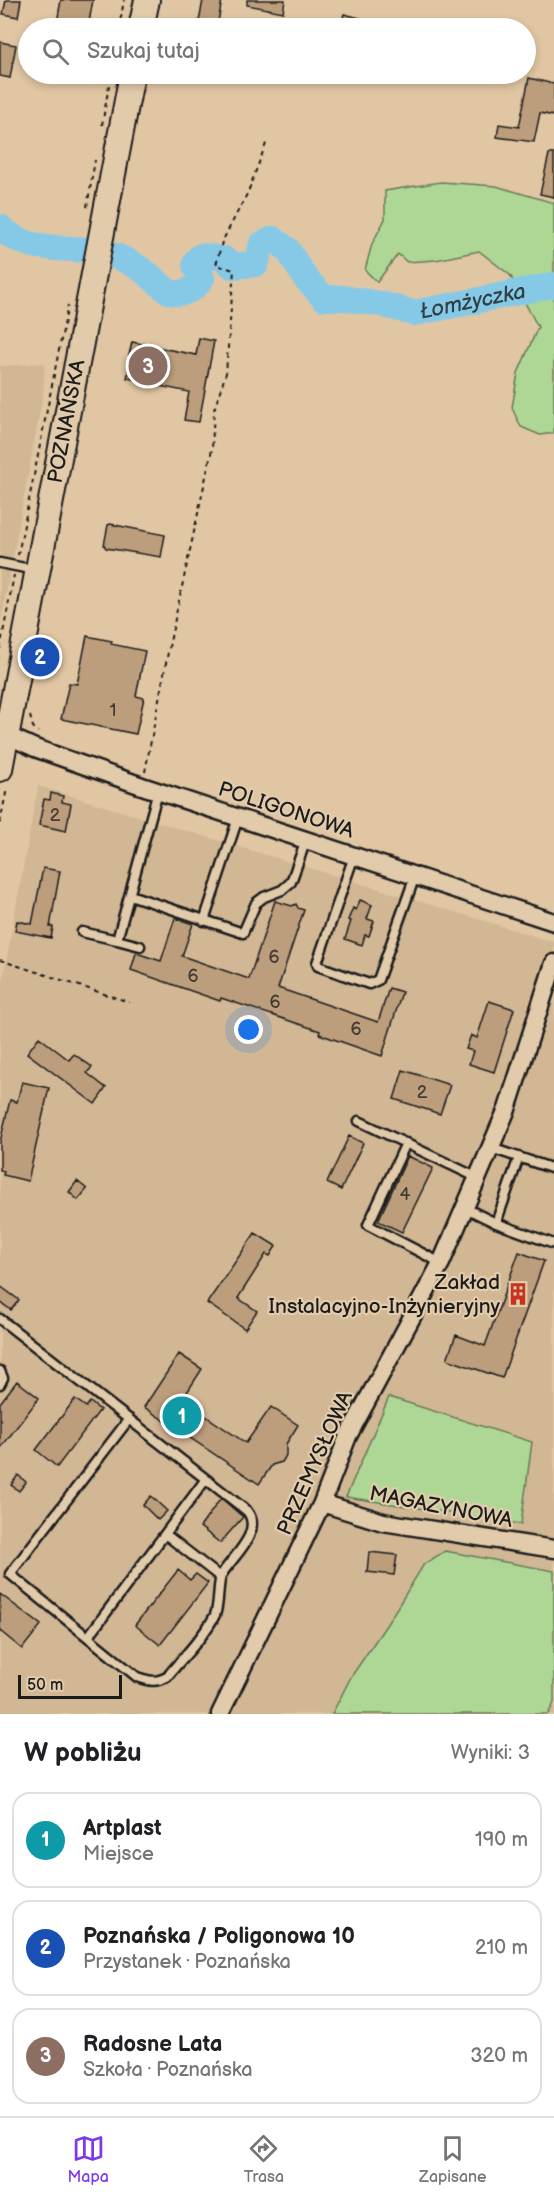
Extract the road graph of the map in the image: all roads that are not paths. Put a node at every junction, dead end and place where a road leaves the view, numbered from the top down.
1 (147, 0) edge
2 (143, 18) edge
3 (130, 84) edge
4 (0, 563) edge
5 (27, 568) junction
6 (3, 734) edge
7 (0, 769) edge
8 (150, 789) junction
9 (238, 818) junction
10 (306, 840) junction
11 (354, 856) junction
12 (415, 876) junction
13 (130, 895) junction
14 (204, 921) junction
15 (554, 922) edge
16 (82, 932) dead end
17 (117, 940) junction
18 (140, 946) dead end
19 (554, 963) edge
20 (359, 1121) dead end
21 (406, 1143) junction
22 (491, 1148) junction
23 (519, 1157) junction
24 (554, 1169) edge
25 (478, 1178) junction
26 (465, 1208) junction
27 (496, 1223) junction
28 (554, 1244) edge
29 (441, 1263) junction
30 (0, 1319) edge
31 (0, 1371) edge
32 (0, 1384) edge
33 (129, 1419) junction
34 (206, 1479) junction
35 (322, 1503) junction
36 (165, 1534) junction
37 (554, 1549) edge
38 (220, 1577) junction
39 (88, 1637) junction
40 (220, 1714) edge

1 - 2 main road
3 - 5 main road, POZNAŃSKA
4 - 5 lane
5 - 6 main road, POZNAŃSKA
6 - 7 main road, POZNAŃSKA
6 - 8 street, POLIGONOWA
8 - 9 street, POLIGONOWA
8 - 13 lane
9 - 10 street, POLIGONOWA
9 - 14 lane
10 - 11 street, POLIGONOWA
10 - 14 lane
11 - 12 street, POLIGONOWA
11 - 12 lane
12 - 15 street, POLIGONOWA
13 - 14 lane
13 - 17 lane
16 - 17 lane
17 - 18 lane
19 - 22 street, PRZEMYSŁOWA
20 - 21 lane
21 - 25 lane
21 - 29 lane
22 - 23 lane
22 - 25 street, PRZEMYSŁOWA
23 - 24 lane
23 - 27 lane
25 - 26 street, PRZEMYSŁOWA
26 - 27 lane
26 - 29 street, PRZEMYSŁOWA
27 - 28 lane
29 - 35 street, PRZEMYSŁOWA
30 - 33 lane
31 - 32 lane
33 - 34 lane
33 - 39 lane
34 - 36 lane
34 - 38 lane
35 - 37 street, MAGAZYNOWA
35 - 40 street, PRZEMYSŁOWA
36 - 38 lane
36 - 39 lane
38 - 39 lane

